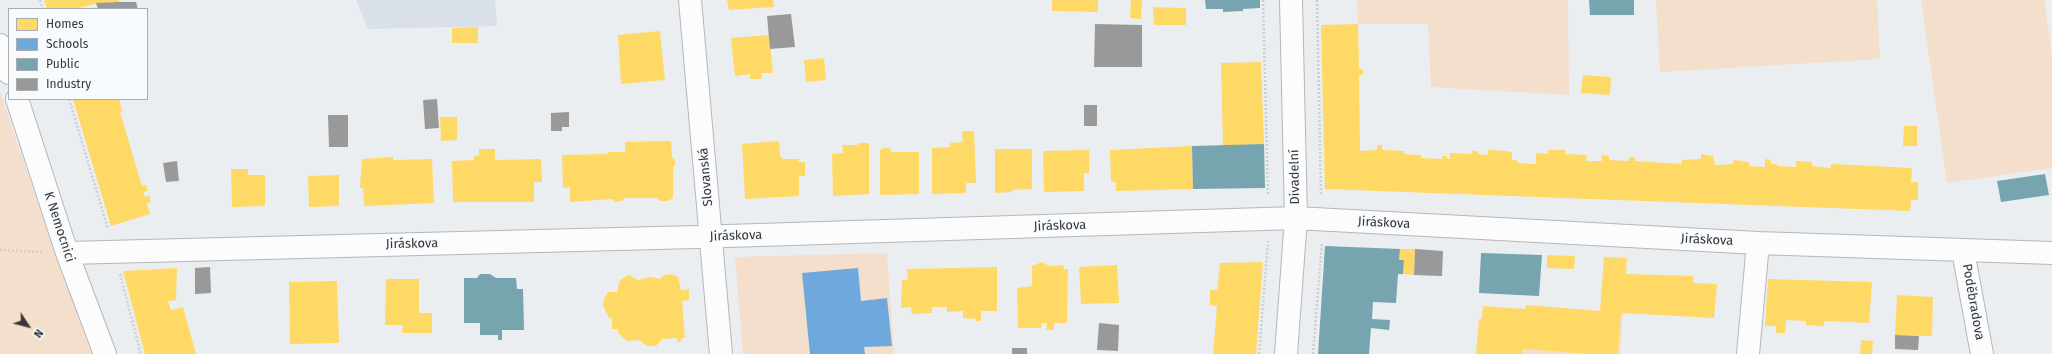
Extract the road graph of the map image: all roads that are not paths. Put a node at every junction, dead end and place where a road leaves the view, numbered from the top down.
1 (690, 0) edge
2 (1291, 0) edge
3 (0, 45) edge
4 (8, 70) edge
5 (18, 100) edge
6 (1296, 218) junction
7 (711, 236) junction
8 (1758, 243) junction
9 (1963, 251) junction
10 (67, 253) junction
11 (2052, 253) edge
12 (105, 354) edge
13 (721, 354) edge
14 (1286, 354) edge
15 (1748, 354) edge
16 (1982, 354) edge

1 - 7 street, Slovanská
2 - 6 street, Divadelní
3 - 4 street
5 - 10 street, K Nemocnici
6 - 7 street, Jiráskova
6 - 8 street, Jiráskova
6 - 14 street, Divadelní
7 - 10 street, Jiráskova
7 - 13 street, Slovanská
8 - 9 street, Jiráskova
8 - 15 street
9 - 11 street, Jiráskova
9 - 16 street, Poděbradova
10 - 12 street, K Nemocnici

